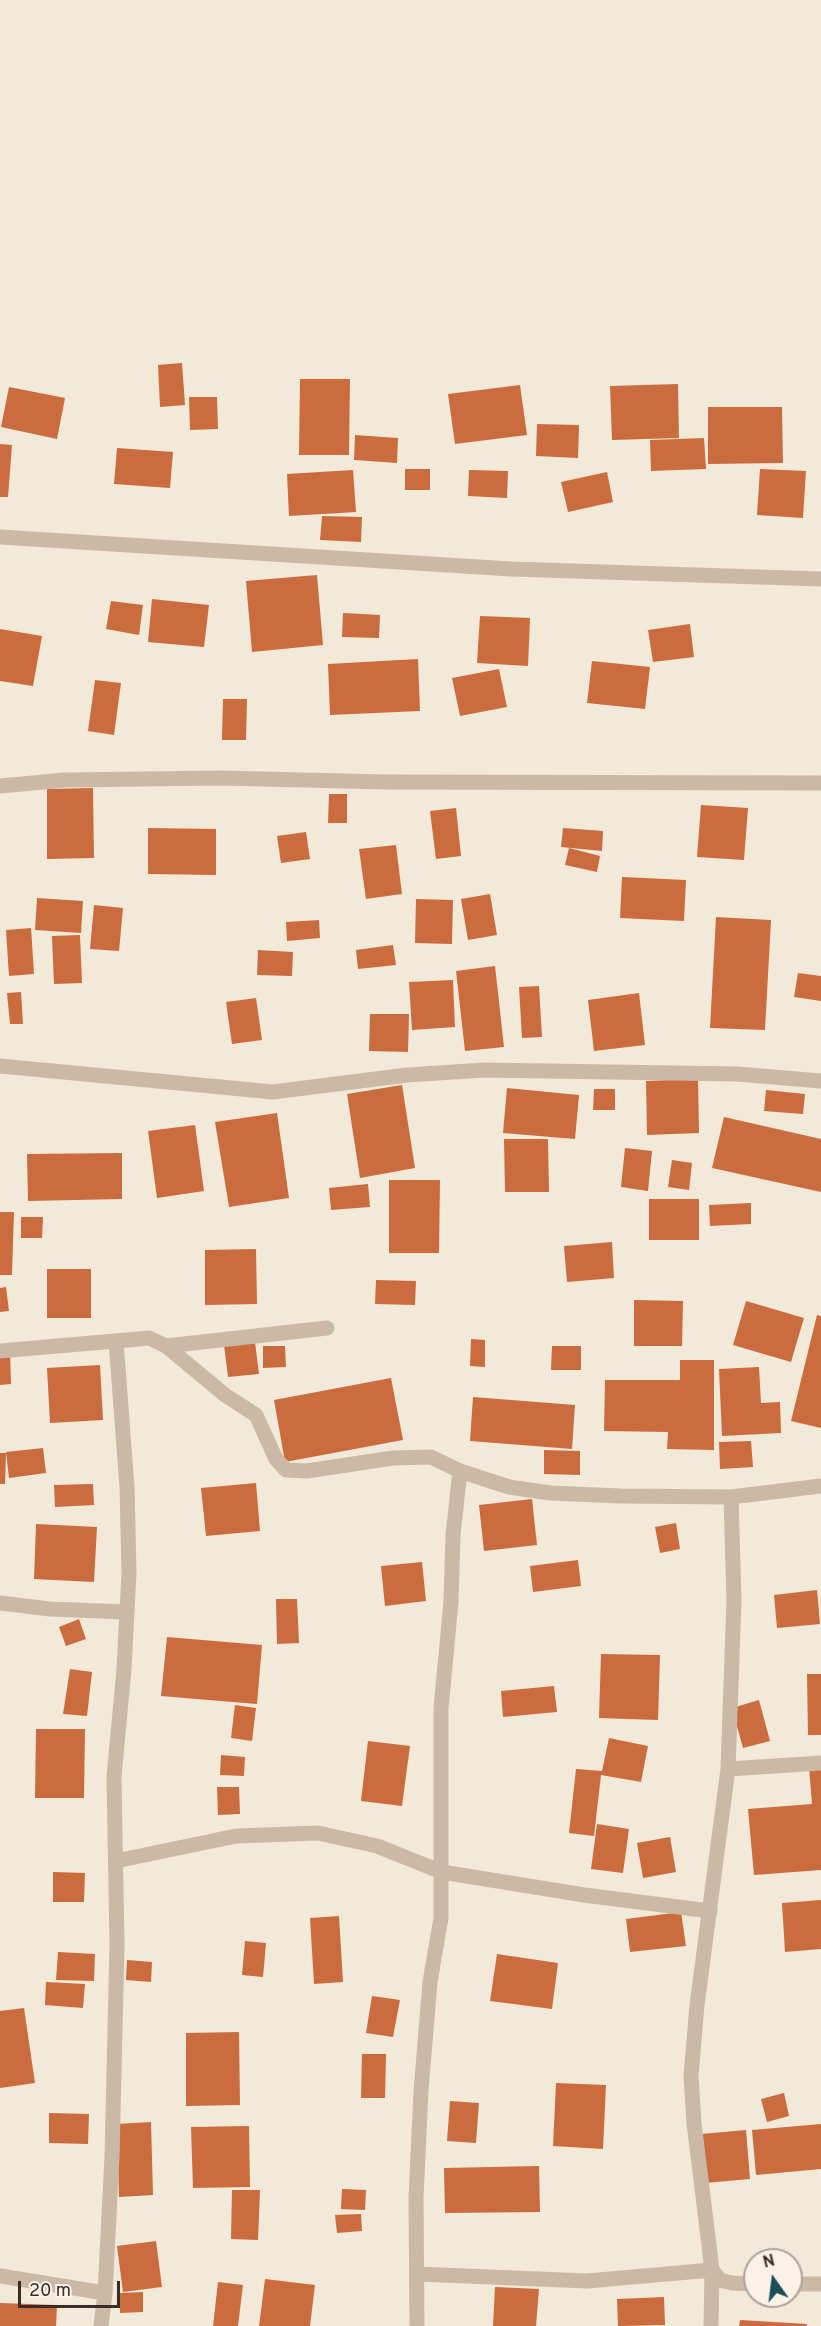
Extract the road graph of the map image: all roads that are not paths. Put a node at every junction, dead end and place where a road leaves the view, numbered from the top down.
1 (0, 537) edge
2 (821, 579) edge
3 (821, 783) edge
4 (0, 786) edge
5 (0, 1066) edge
6 (821, 1081) edge
7 (327, 1328) dead end
8 (116, 1341) junction
9 (166, 1347) junction
10 (0, 1351) edge
11 (459, 1472) junction
12 (821, 1486) edge
13 (731, 1497) junction
14 (0, 1603) edge
15 (126, 1612) junction
16 (821, 1763) edge
17 (728, 1769) junction
18 (116, 1861) junction
19 (442, 1872) junction
20 (710, 1911) junction
21 (712, 2271) junction
22 (417, 2274) junction
23 (0, 2276) edge
24 (743, 2283) edge
25 (803, 2284) edge
26 (821, 2284) edge
27 (105, 2293) junction
28 (101, 2326) edge
29 (417, 2326) edge
30 (711, 2326) edge

1 - 2 street
3 - 4 street
5 - 6 street
7 - 9 street
8 - 9 street
8 - 10 street
8 - 15 street
9 - 11 street
11 - 13 street
11 - 19 street
12 - 13 street
13 - 17 street
14 - 15 street
15 - 18 street
16 - 17 street
17 - 20 street
18 - 19 street
18 - 27 street
19 - 20 street
19 - 22 street
20 - 21 street
21 - 22 street
21 - 24 street
21 - 30 street
22 - 29 street
23 - 27 street
25 - 26 street
27 - 28 street

